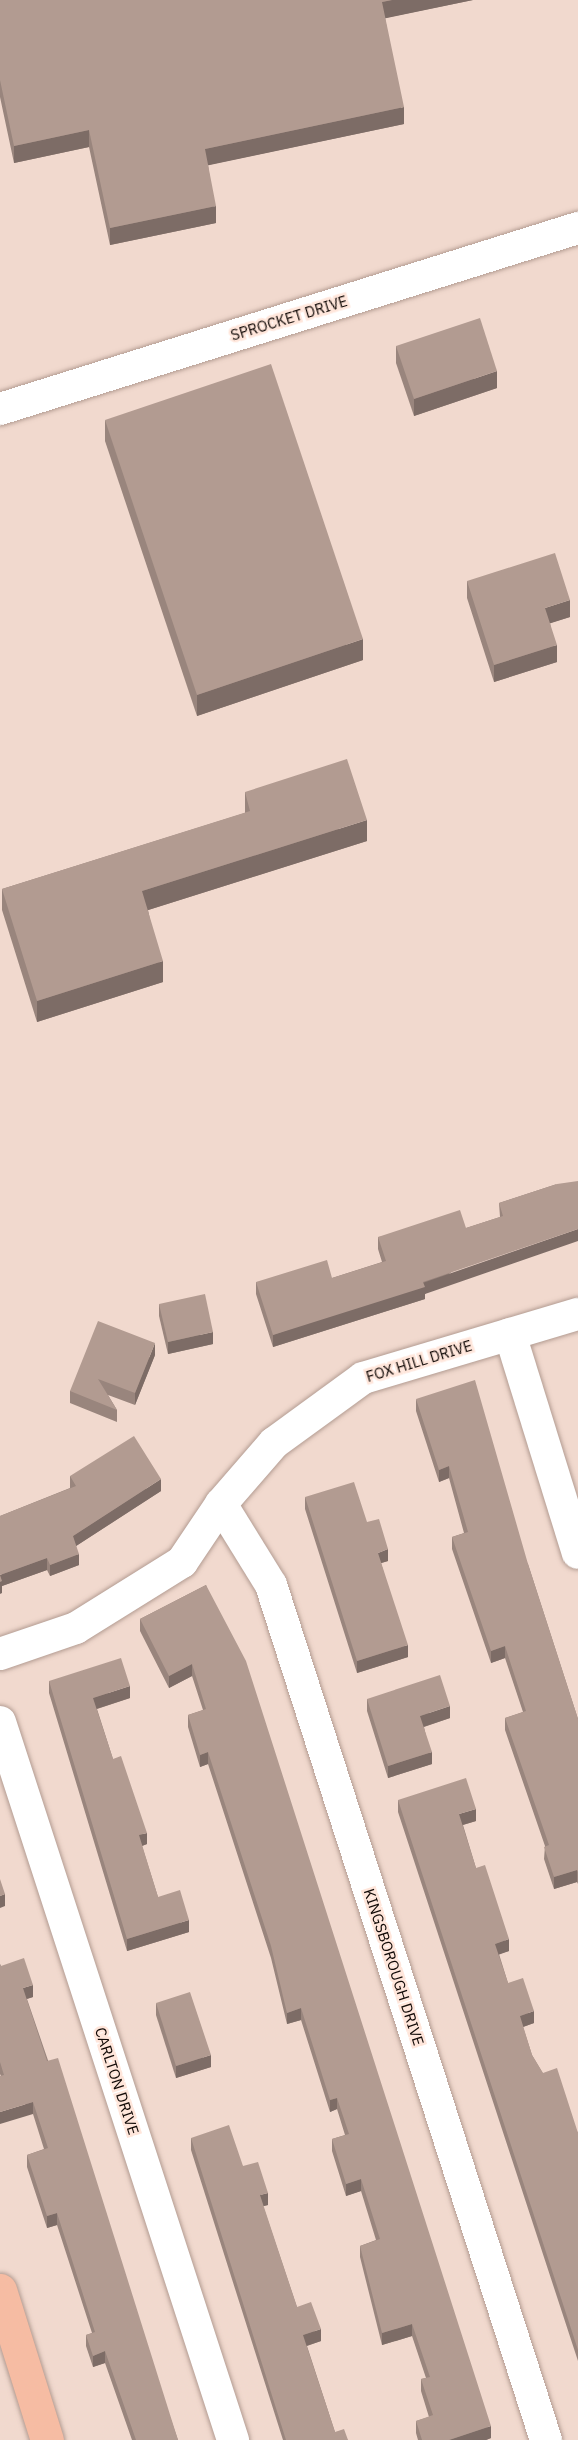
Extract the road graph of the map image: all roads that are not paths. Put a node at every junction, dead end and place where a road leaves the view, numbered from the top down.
1 (578, 228) edge
2 (0, 409) edge
3 (578, 1314) edge
4 (510, 1334) junction
5 (220, 1504) junction
6 (578, 1553) edge
7 (0, 1654) edge
8 (0, 1722) edge
9 (0, 2290) edge
10 (47, 2440) edge
11 (233, 2440) edge
12 (546, 2440) edge

1 - 2 street, SPROCKET DRIVE
3 - 4 street, FOX HILL DRIVE
4 - 5 street, FOX HILL DRIVE
4 - 6 street
5 - 7 street, FOX HILL DRIVE
5 - 12 street, KINGSBOROUGH DRIVE
8 - 11 street, CARLTON DRIVE
9 - 10 main road

